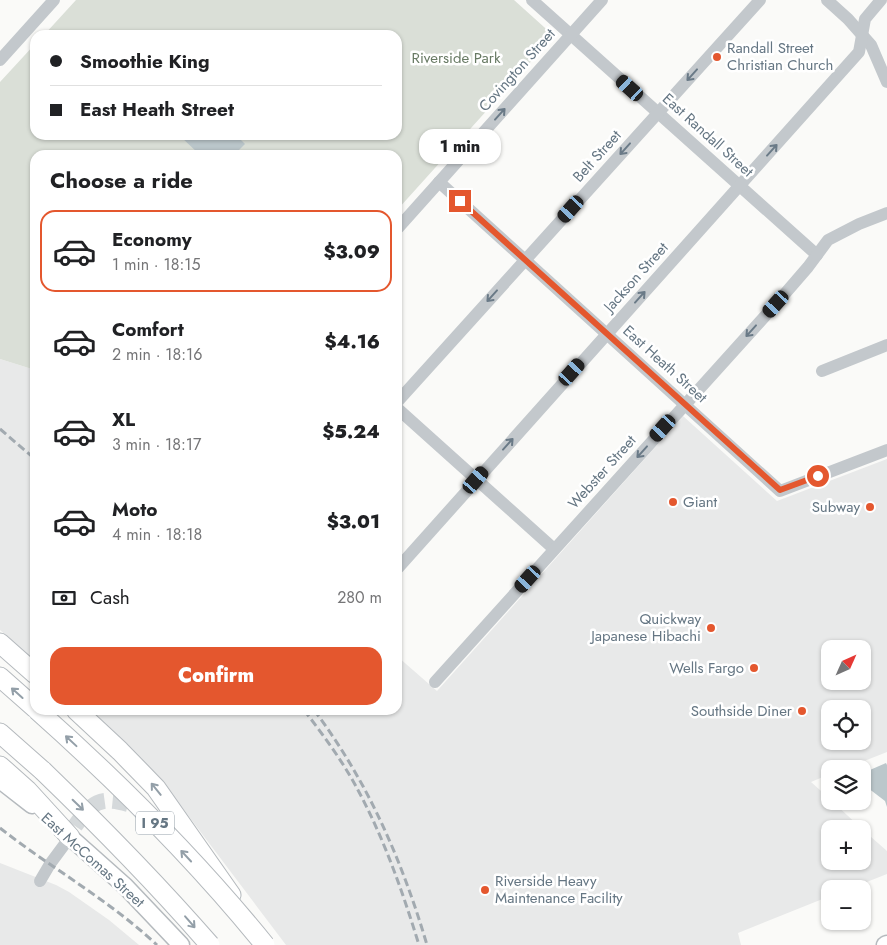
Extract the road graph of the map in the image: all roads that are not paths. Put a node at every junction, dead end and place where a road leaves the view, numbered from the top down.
1 (54, 0) edge
2 (532, 0) edge
3 (602, 0) edge
4 (760, 0) edge
5 (827, 0) edge
6 (881, 0) edge
7 (570, 35) junction
8 (863, 35) junction
9 (1, 57) edge
10 (887, 82) edge
11 (658, 113) junction
12 (439, 182) junction
13 (740, 186) junction
14 (887, 213) edge
15 (402, 224) edge
16 (817, 255) junction
17 (525, 260) junction
18 (606, 333) junction
19 (887, 345) edge
20 (822, 371) dead end
21 (402, 397) edge
22 (685, 404) junction
23 (402, 413) edge
24 (887, 450) edge
25 (476, 480) junction
26 (554, 549) junction
27 (402, 563) edge
28 (0, 643) edge
29 (30, 670) edge
30 (0, 677) edge
31 (434, 682) dead end
32 (30, 704) edge
33 (43, 715) edge
34 (81, 715) edge
35 (0, 733) edge
36 (0, 777) edge
37 (73, 831) junction
38 (40, 881) dead end
39 (235, 900) dead end
40 (181, 945) edge
41 (210, 945) edge
42 (265, 945) edge

1 - 9 street
2 - 7 street, East Randall Street
3 - 7 street, Covington Street
4 -> 11 street, Belt Street
5 - 8 street
6 - 8 street, Jackson Street
7 - 11 street, East Randall Street
12 -> 7 street, Covington Street
8 - 10 street
13 -> 8 street, Jackson Street
11 - 13 street, East Randall Street
11 -> 17 street, Belt Street
12 - 15 street, Covington Street
12 - 17 street, East Heath Street
13 - 16 street, East Randall Street
18 -> 13 street, Jackson Street
14 - 16 street, Webster Street
16 -> 22 street, Webster Street
17 - 18 street, East Heath Street
17 -> 21 street, Belt Street
18 - 22 street, East Heath Street
25 -> 18 street, Jackson Street
19 - 20 street
22 - 24 street, East Heath Street
22 -> 26 street, Webster Street
23 - 25 street
25 - 26 street
25 - 27 street, Jackson Street
26 - 31 street, Webster Street
28 - 29 highway
32 -> 30 highway, I 95
42 -> 33 highway, I 95, bridge
39 -> 34 highway
35 -> 41 highway, I 95, bridge
36 - 37 highway
37 - 38 street
37 - 40 main road, East McComas Street

